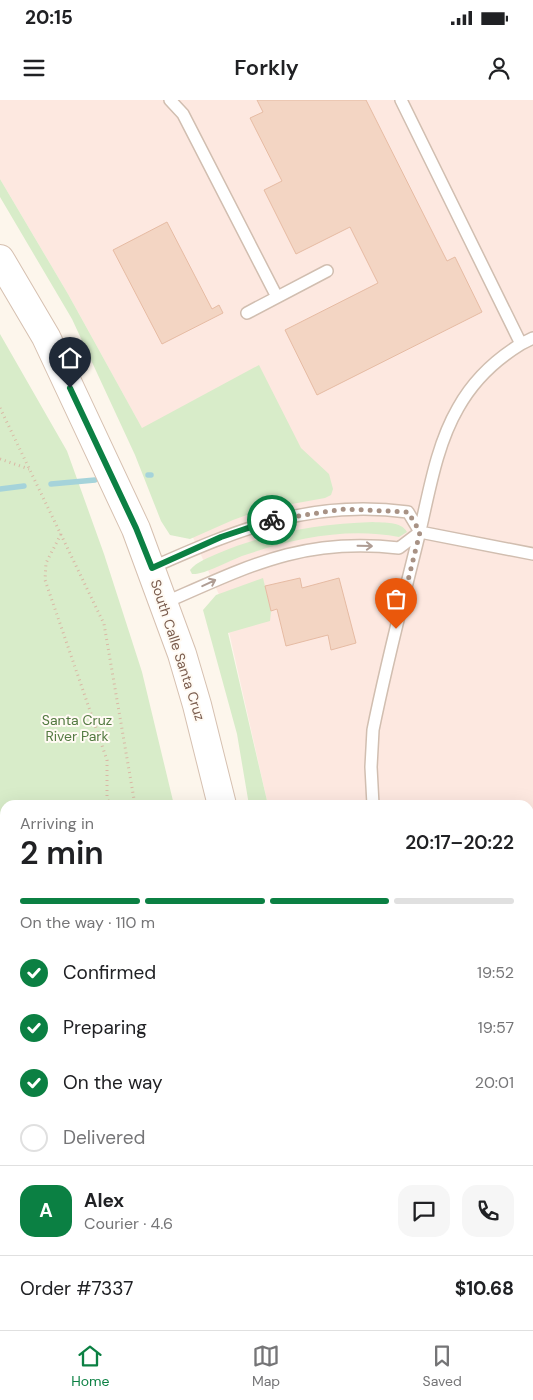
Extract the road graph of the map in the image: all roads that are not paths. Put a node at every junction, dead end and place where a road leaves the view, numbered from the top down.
1 (170, 100) edge
2 (401, 100) edge
3 (0, 259) edge
4 (327, 271) dead end
5 (277, 297) junction
6 (247, 313) dead end
7 (533, 338) edge
8 (521, 344) junction
9 (420, 532) junction
10 (533, 554) edge
11 (152, 568) junction
12 (164, 603) junction
13 (221, 800) edge
14 (374, 800) edge

1 - 5 lane
2 - 8 lane
3 - 11 street, South Calle Santa Cruz
4 - 5 lane
5 - 6 lane
7 - 8 lane
8 - 9 lane
9 - 10 lane
9 - 11 lane
12 -> 9 lane
9 - 14 lane
11 - 12 street, South Calle Santa Cruz
12 - 13 street, South Calle Santa Cruz

